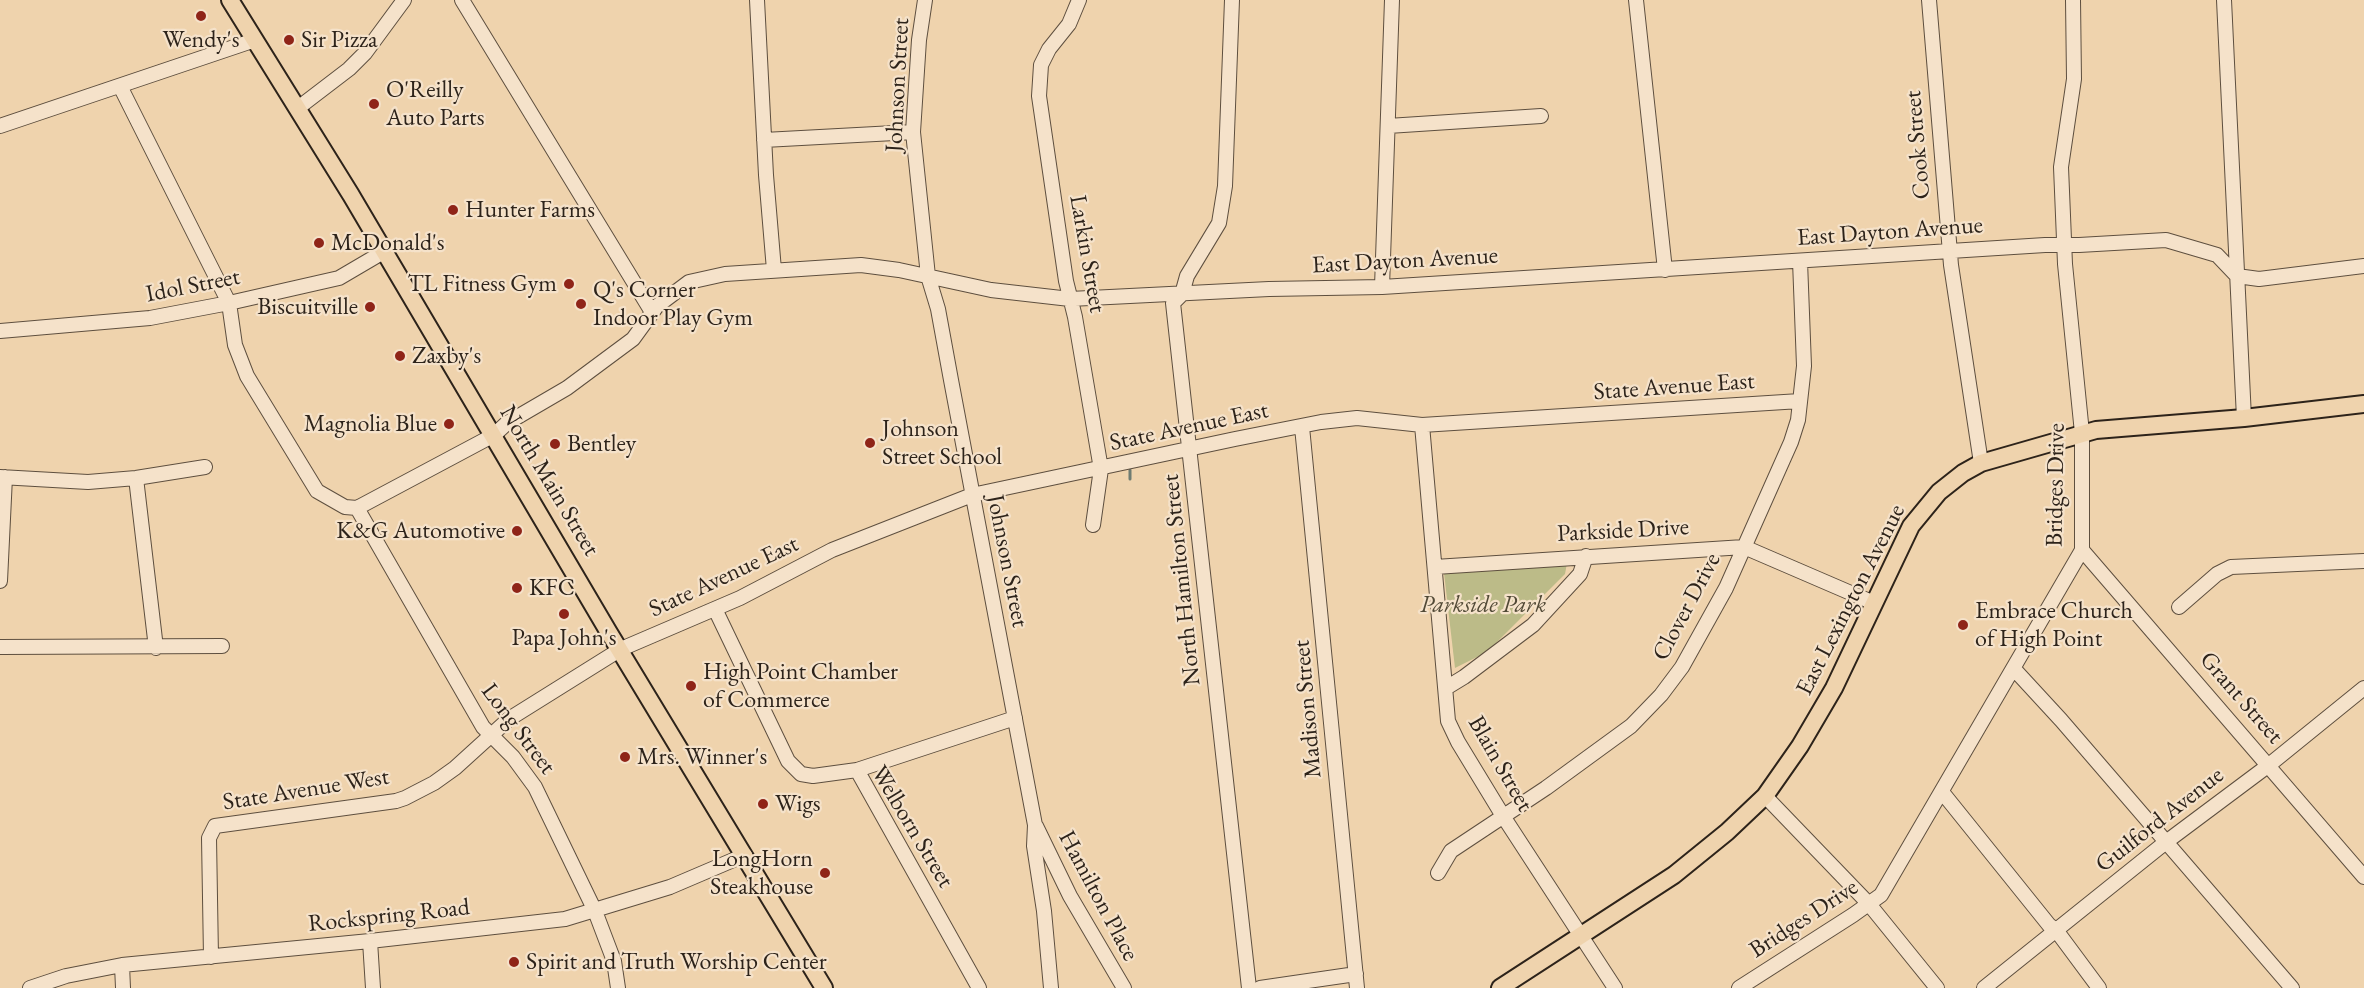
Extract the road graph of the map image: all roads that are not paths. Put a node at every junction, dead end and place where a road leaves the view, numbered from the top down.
1 (230, 0) edge
2 (404, 0) edge
3 (462, 0) edge
4 (757, 0) edge
5 (925, 0) edge
6 (1079, 0) edge
7 (1232, 0) edge
8 (1392, 0) edge
9 (1636, 0) edge
10 (1929, 0) edge
11 (2073, 0) edge
12 (2224, 0) edge
13 (255, 40) junction
14 (120, 86) junction
15 (298, 108) junction
16 (1541, 116) dead end
17 (0, 126) edge
18 (1388, 126) junction
19 (913, 132) junction
20 (764, 140) junction
21 (2065, 245) junction
22 (384, 251) junction
23 (1952, 252) junction
24 (1800, 261) junction
25 (2364, 266) edge
26 (774, 270) junction
27 (1665, 270) junction
28 (928, 276) junction
29 (2237, 276) junction
30 (1382, 287) junction
31 (1182, 294) junction
32 (1070, 299) junction
33 (229, 303) junction
34 (652, 312) junction
35 (0, 331) edge
36 (1800, 401) junction
37 (2364, 404) edge
38 (2244, 418) junction
39 (1422, 425) junction
40 (1302, 427) junction
41 (2082, 433) junction
42 (494, 435) junction
43 (1190, 449) junction
44 (1981, 463) junction
45 (205, 466) dead end
46 (1101, 469) junction
47 (2, 477) edge
48 (135, 478) junction
49 (972, 495) junction
50 (357, 508) junction
51 (1093, 525) dead end
52 (1744, 547) junction
53 (2082, 550) junction
54 (1586, 556) junction
55 (2364, 561) edge
56 (1435, 567) junction
57 (0, 581) edge
58 (1874, 603) junction
59 (2179, 607) dead end
60 (715, 609) junction
61 (222, 646) dead end
62 (0, 647) edge
63 (156, 648) junction
64 (621, 650) junction
65 (2014, 669) junction
66 (1446, 688) junction
67 (2364, 688) edge
68 (1015, 718) junction
69 (492, 734) junction
70 (2269, 765) junction
71 (857, 770) junction
72 (1942, 792) junction
73 (1765, 796) junction
74 (1503, 816) junction
75 (1035, 825) junction
76 (2166, 842) junction
77 (745, 855) junction
78 (1438, 873) dead end
79 (2364, 877) edge
80 (1039, 881) junction
81 (1070, 896) junction
82 (1869, 904) junction
83 (595, 911) junction
84 (2056, 930) junction
85 (1581, 935) junction
86 (370, 941) junction
87 (211, 957) junction
88 (122, 965) junction
89 (1357, 981) edge
90 (30, 988) edge
91 (123, 988) edge
92 (373, 988) edge
93 (618, 988) edge
94 (824, 988) edge
95 (979, 988) edge
96 (1051, 988) edge
97 (1124, 988) edge
98 (1249, 988) edge
99 (1260, 988) edge
100 (1500, 988) edge
101 (1615, 988) edge
102 (1739, 988) edge
103 (1937, 988) edge
104 (1984, 988) edge
105 (2099, 988) edge
106 (2292, 988) edge

1 - 13 main road, North Main Street
2 - 15 street
3 - 34 street
4 - 20 street
5 - 19 street, Johnson Street
6 - 32 street, Larkin Street
7 - 31 street, North Hamilton Street
8 - 18 street
9 - 27 street
10 - 23 street, Cook Street
11 - 21 street, Bridges Drive
12 - 29 street
13 - 14 street
13 - 15 main road, North Main Street
14 - 17 street
14 - 33 street
15 - 22 main road, North Main Street
16 - 18 street
18 - 30 street
19 - 20 street
19 - 28 street, Johnson Street
20 - 26 street
21 - 23 street, East Dayton Avenue
21 - 29 street, East Dayton Avenue
21 - 41 street, Bridges Drive
22 - 33 street, Idol Street
22 - 42 main road, North Main Street
23 - 24 street, East Dayton Avenue
23 - 44 street, Cook Street
24 - 27 street, East Dayton Avenue
24 - 36 street, Clover Drive
25 - 29 street
26 - 28 street, East Dayton Avenue
26 - 34 street, East Dayton Avenue
27 - 30 street, East Dayton Avenue
28 - 32 street, East Dayton Avenue
28 - 49 street, Johnson Street
29 - 38 street
30 - 31 street, East Dayton Avenue
31 - 32 street, East Dayton Avenue
31 - 43 street, North Hamilton Street
32 - 46 street, Larkin Street
33 - 35 street, Idol Street
33 - 50 street
34 - 42 street, East Dayton Avenue
36 - 39 street, State Avenue East
36 - 52 street, Clover Drive
37 - 38 main road, East Lexington Avenue
38 - 41 main road, East Lexington Avenue
39 - 40 street, State Avenue East
39 - 56 street, Blain Street
40 - 43 street, State Avenue East
40 - 89 street, Madison Street
41 - 44 main road, East Lexington Avenue
41 - 53 street, Bridges Drive
42 - 50 street, East Dayton Avenue
42 - 64 main road, North Main Street
43 - 46 street, State Avenue East
43 - 98 street, North Hamilton Street
44 - 58 main road, East Lexington Avenue
45 - 48 street
46 - 49 street, State Avenue East
46 - 51 street, Larkin Street
47 - 48 street
47 - 57 street
48 - 63 street
49 - 60 street, State Avenue East
49 - 68 street, Johnson Street
50 - 69 street, Long Street
52 - 54 street, Parkside Drive
52 - 58 street, Parkside Drive
52 - 74 street, Clover Drive
53 - 65 street, Bridges Drive
53 - 70 street, Grant Street
54 - 56 street, Parkside Drive
54 - 66 street
55 - 59 street
56 - 66 street, Blain Street
58 - 73 main road, East Lexington Avenue
60 - 64 street, State Avenue East
60 - 71 street, Welborn Street
61 - 63 street
62 - 63 street
64 - 69 street, State Avenue West
64 - 77 main road, North Main Street
65 - 72 street, Bridges Drive
65 - 76 street
66 - 74 street, Blain Street
67 - 70 street, Guilford Avenue
68 - 71 street
68 - 75 street, Johnson Street
69 - 83 street, Long Street
69 - 87 street, State Avenue West
70 - 76 street, Guilford Avenue
70 - 79 street, Grant Street
71 - 95 street, Welborn Street
72 - 82 street, Bridges Drive
72 - 84 street
73 - 82 street
73 - 85 main road, East Lexington Avenue
74 - 78 street, Clover Drive
74 - 85 street, Blain Street
75 - 80 street, Johnson Street
75 - 81 street, Hamilton Place
76 - 84 street, Guilford Avenue
76 - 106 street
77 - 83 street, Rockspring Road
77 - 94 main road, North Main Street
80 - 81 street
80 - 96 street, Johnson Street
81 - 97 street, Hamilton Place
82 - 102 street, Bridges Drive
82 - 103 street
83 - 86 street, Rockspring Road
83 - 93 street, Long Street
84 - 104 street, Guilford Avenue
84 - 105 street
85 - 100 main road, East Lexington Avenue
85 - 101 street, Blain Street
86 - 87 street, Rockspring Road
86 - 92 street
87 - 88 street, Rockspring Road
88 - 90 street, Rockspring Road
88 - 91 street
89 - 99 street

